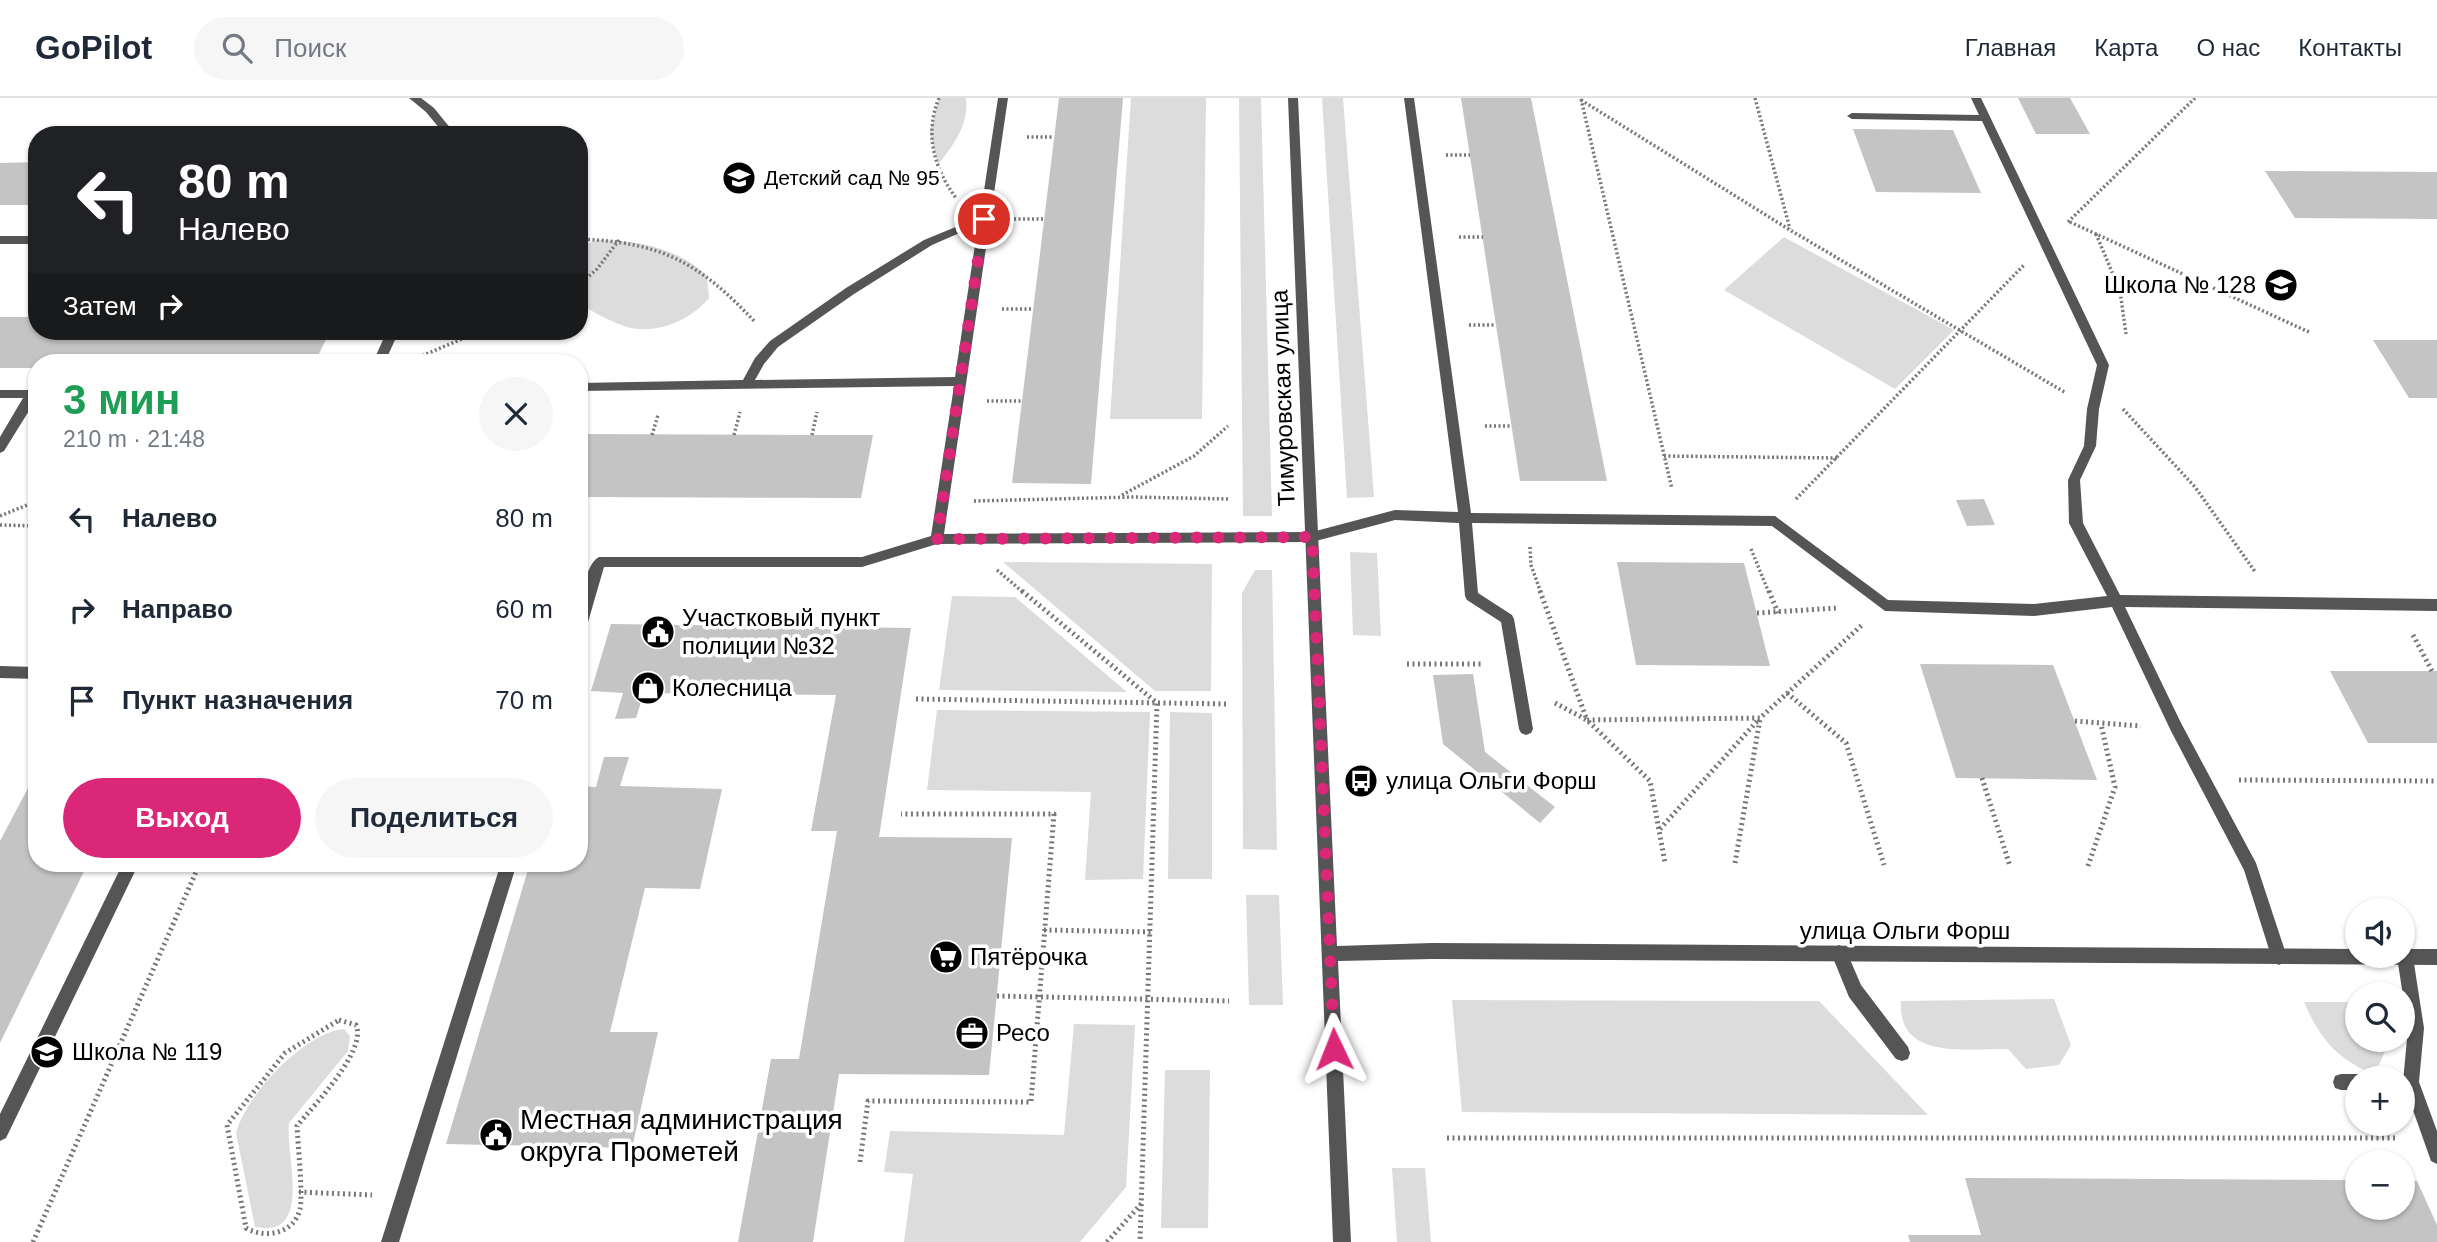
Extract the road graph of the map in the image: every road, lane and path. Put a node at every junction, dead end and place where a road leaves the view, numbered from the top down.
1 (414, 98) edge
2 (939, 98) edge
3 (1003, 98) edge
4 (1293, 98) edge
5 (1409, 98) edge
6 (1755, 98) edge
7 (1976, 98) edge
8 (1583, 99) edge
9 (2193, 99) edge
10 (1852, 116) dead end
11 (1985, 118) junction
12 (443, 126) edge
13 (2024, 202) junction
14 (984, 219) junction
15 (2069, 222) junction
16 (1790, 230) junction
17 (2096, 233) junction
18 (588, 239) edge
19 (0, 240) edge
20 (28, 240) edge
21 (620, 240) junction
22 (2043, 245) junction
23 (588, 277) edge
24 (1961, 330) junction
25 (2311, 333) dead end
26 (2126, 334) dead end
27 (459, 340) edge
28 (774, 344) junction
29 (425, 354) edge
30 (960, 382) junction
31 (747, 384) junction
32 (2099, 386) junction
33 (588, 387) edge
34 (0, 394) edge
35 (28, 394) edge
36 (28, 404) edge
37 (2092, 409) junction
38 (1228, 426) dead end
39 (0, 448) edge
40 (1664, 456) junction
41 (1837, 458) junction
42 (1121, 496) junction
43 (1228, 499) dead end
44 (942, 501) junction
45 (28, 505) edge
46 (0, 516) edge
47 (1465, 518) junction
48 (1738, 519) junction
49 (1527, 520) junction
50 (1678, 520) junction
51 (1775, 521) junction
52 (0, 525) edge
53 (28, 526) edge
54 (1312, 537) junction
55 (937, 539) junction
56 (959, 539) junction
57 (588, 599) edge
58 (2116, 601) junction
59 (2275, 604) junction
60 (1885, 605) junction
61 (2437, 605) edge
62 (1757, 613) dead end
63 (1778, 613) junction
64 (1407, 664) dead end
65 (1516, 664) junction
66 (0, 672) edge
67 (28, 673) edge
68 (1787, 693) junction
69 (916, 699) dead end
70 (1157, 703) junction
71 (1228, 704) dead end
72 (1760, 718) junction
73 (1587, 720) junction
74 (2075, 721) dead end
75 (2101, 724) junction
76 (2176, 727) junction
77 (1526, 729) dead end
78 (1982, 778) dead end
79 (2203, 780) junction
80 (2437, 781) edge
81 (901, 814) dead end
82 (1659, 830) junction
83 (1665, 863) dead end
84 (1735, 863) dead end
85 (1884, 865) dead end
86 (2010, 866) dead end
87 (2088, 866) dead end
88 (127, 872) edge
89 (196, 872) edge
90 (506, 872) edge
91 (1044, 930) junction
92 (1151, 932) junction
93 (1839, 953) junction
94 (1330, 954) junction
95 (2279, 957) junction
96 (2345, 957) edge
97 (2415, 957) edge
98 (2437, 957) edge
99 (2407, 968) edge
100 (997, 996) dead end
101 (1039, 998) junction
102 (1148, 999) junction
103 (1229, 1001) dead end
104 (1902, 1053) dead end
105 (2410, 1066) edge
106 (2415, 1099) edge
107 (0, 1132) edge
108 (1447, 1138) dead end
109 (2433, 1138) edge
110 (2437, 1155) edge
111 (860, 1162) dead end
112 (299, 1192) junction
113 (404, 1197) junction
114 (1142, 1203) junction
115 (33, 1242) edge
116 (390, 1242) edge
117 (1107, 1242) edge
118 (1140, 1242) edge
119 (1342, 1242) edge

1 - 12 street
2 - 14 path
3 - 14 street
4 - 54 street, Тимуровская улица
5 - 47 street
6 - 16 path
7 - 11 street
8 - 16 path
8 - 40 path
9 - 15 path
10 - 11 street
11 - 13 street
13 - 15 path
13 - 22 street
14 - 28 street
14 - 30 street
15 - 17 path
15 - 22 path
16 - 24 path
17 - 25 path
17 - 26 path
18 - 21 path
19 - 20 street
21 - 23 path
21 - 28 path
22 - 24 path
22 - 32 street
24 - 37 path
24 - 41 path
27 - 29 path
28 - 31 street
30 - 31 street
30 - 44 street
31 - 33 street
32 - 37 street
32 - 59 path
34 - 35 street
36 - 39 street
37 - 58 street
38 - 42 path
40 - 41 path
40 - 50 path
41 - 51 path
42 - 43 path
42 - 44 path
44 - 55 street
45 - 46 path
47 - 49 street
47 - 54 street
47 - 65 street
48 - 50 street
48 - 51 street
48 - 63 path
49 - 50 street
49 - 73 path
51 - 60 street
52 - 53 path
54 - 56 street
54 - 94 street, Тимуровская улица
55 - 56 street
55 - 57 street
56 - 70 path
58 - 59 street
58 - 60 street
58 - 76 street
59 - 61 street
60 - 63 path
60 - 68 path
62 - 63 path
64 - 65 path
65 - 77 street
66 - 67 street
68 - 72 path
68 - 85 path
69 - 70 path
70 - 71 path
70 - 92 path
72 - 73 path
72 - 82 path
72 - 84 path
73 - 82 path
74 - 75 path
75 - 76 path
75 - 87 path
76 - 79 street
78 - 86 path
79 - 80 path
79 - 95 street
81 - 91 path
82 - 83 path
88 - 107 street
89 - 115 path
90 - 113 street
91 - 92 path
91 - 101 path
92 - 102 path
93 - 94 street, улица Ольги Форш
93 - 95 street, улица Ольги Форш
93 - 104 street
94 - 119 street, Тимуровская улица
95 - 96 street, улица Ольги Форш
97 - 98 street, улица Ольги Форш
99 - 105 street
100 - 101 path
101 - 102 path
101 - 111 path
102 - 103 path
102 - 114 path
106 - 109 street
108 - 109 path
109 - 110 street
112 - 112 path
112 - 113 path
113 - 116 street
114 - 117 path
114 - 118 path

